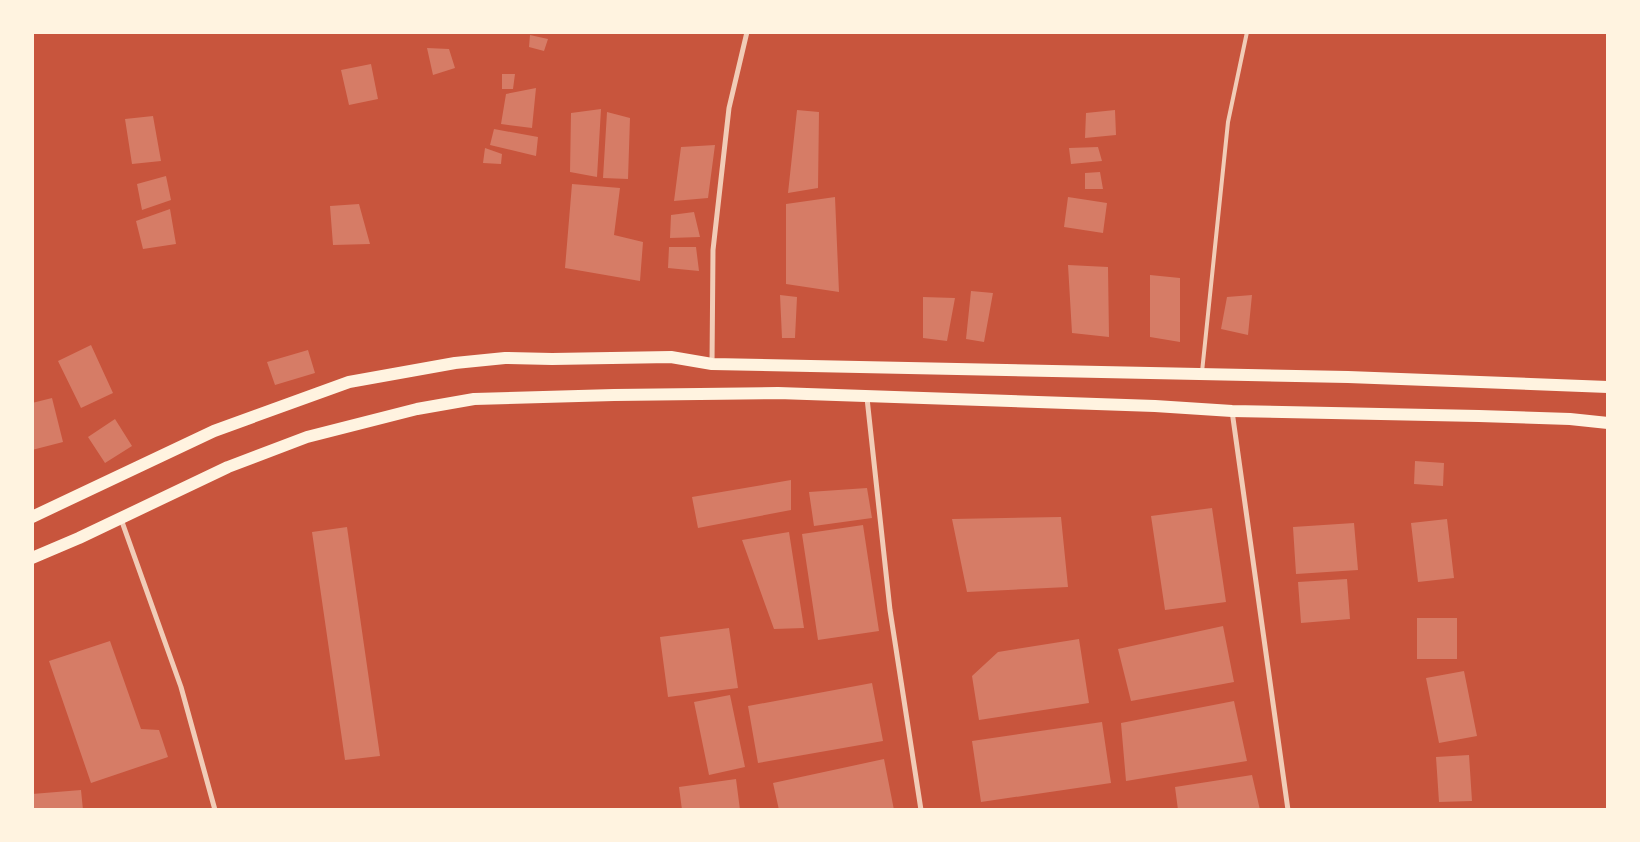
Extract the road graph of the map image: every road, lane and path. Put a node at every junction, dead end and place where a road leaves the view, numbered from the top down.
1 (747, 32) edge
2 (1247, 32) edge
3 (712, 364) junction
4 (1202, 374) junction
5 (1608, 387) edge
6 (867, 397) junction
7 (1232, 411) junction
8 (1608, 423) edge
9 (32, 517) edge
10 (121, 518) junction
11 (32, 558) edge
12 (215, 810) edge
13 (921, 810) edge
14 (1288, 810) edge

1 - 3 street
2 - 4 lane
3 - 4 main road
3 - 9 main road
4 - 5 main road
6 - 7 main road
6 - 10 main road
6 - 13 street
7 - 8 main road
7 - 14 street
10 - 11 main road
10 - 12 street

